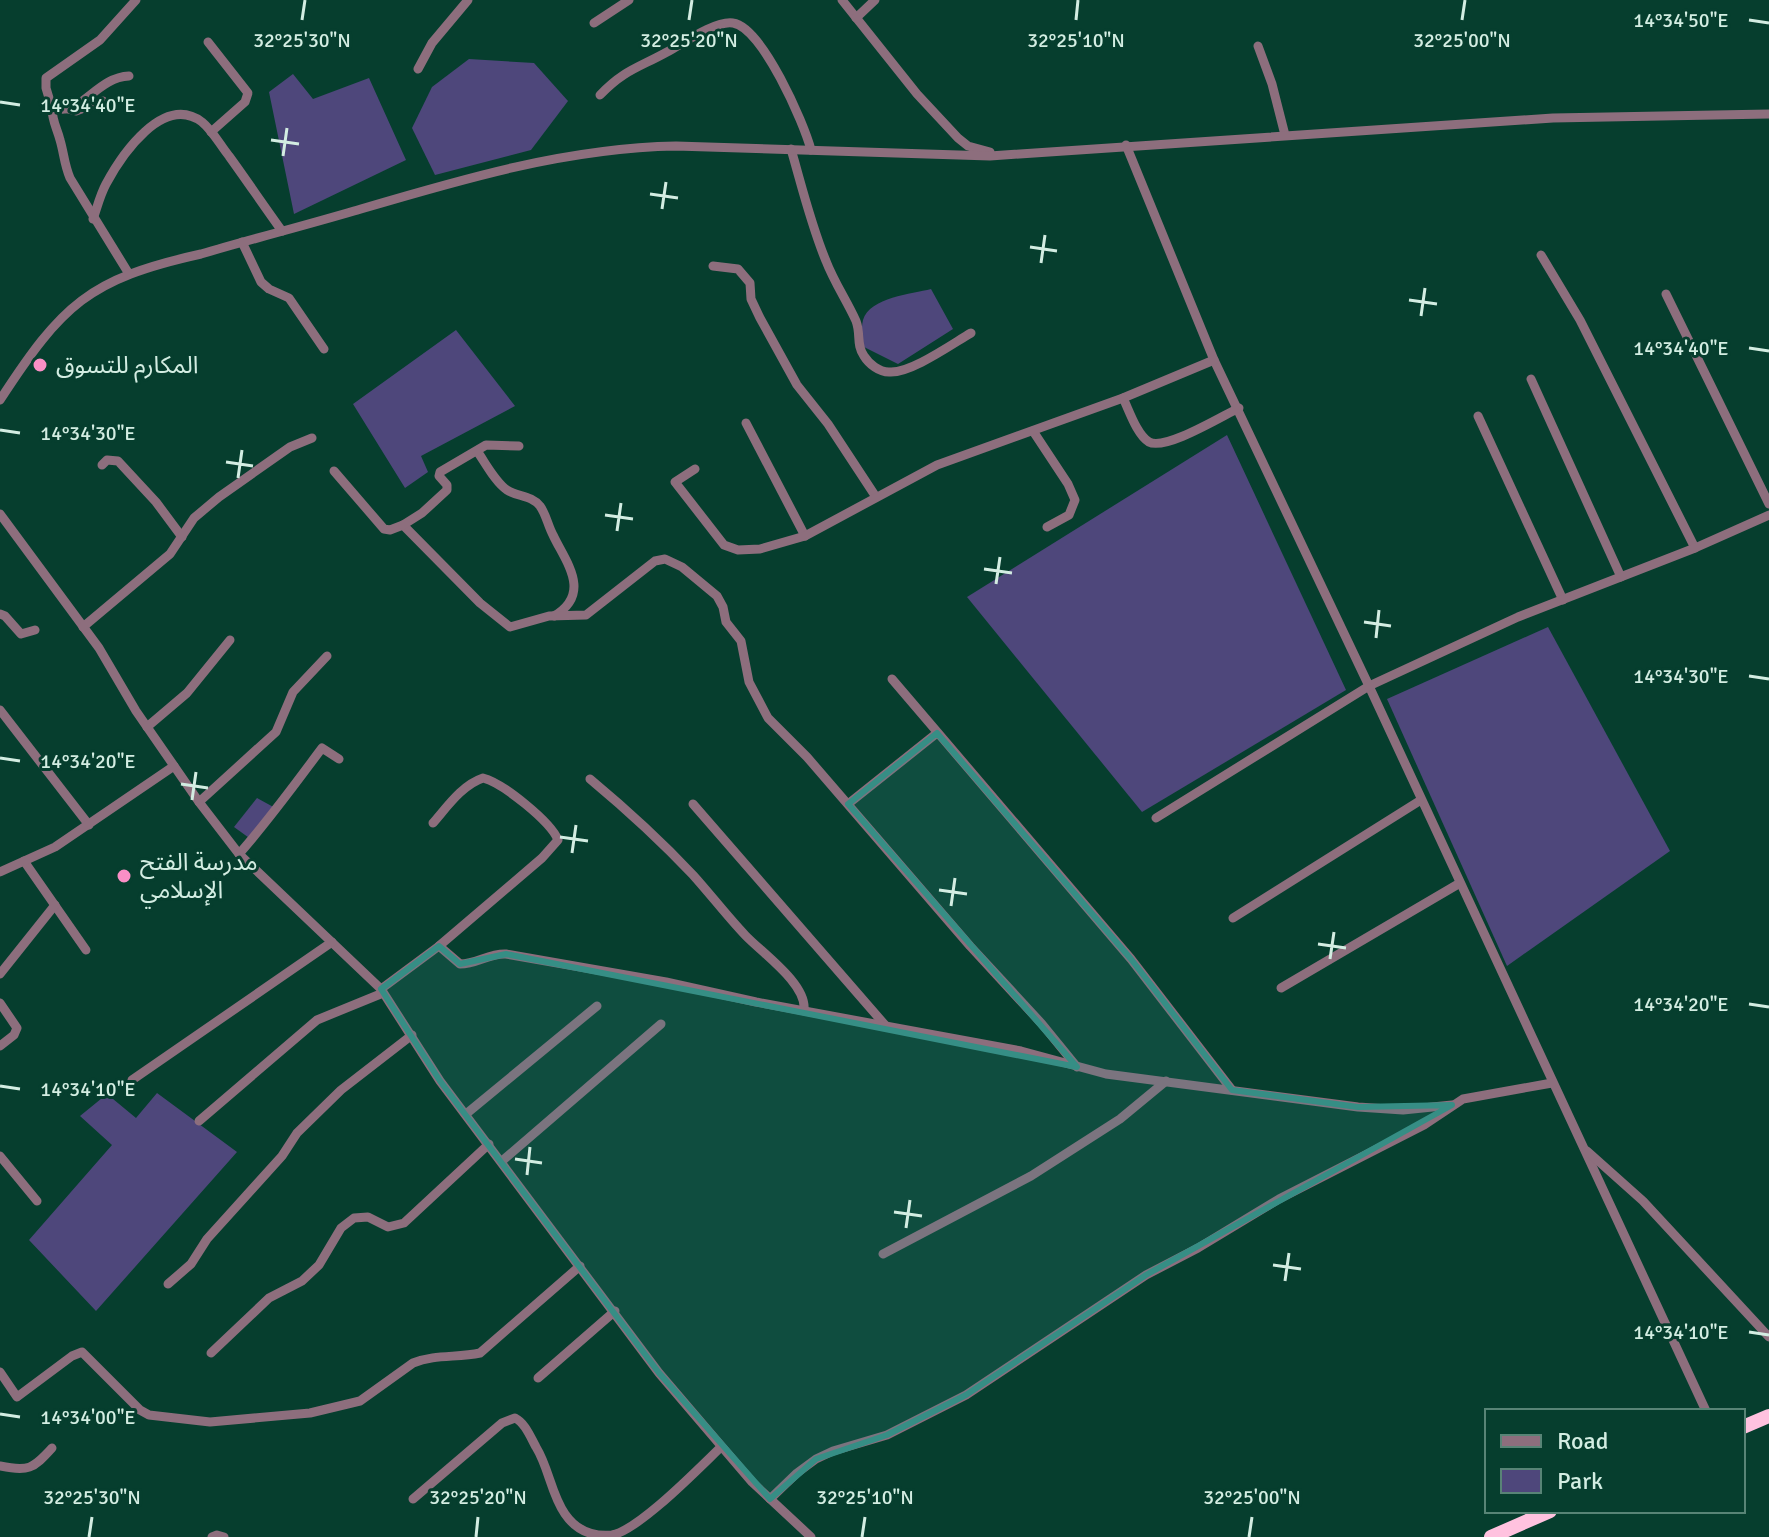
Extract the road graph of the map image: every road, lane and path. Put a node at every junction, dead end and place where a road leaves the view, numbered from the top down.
1 (136, 0) edge
2 (468, 0) edge
3 (629, 0) edge
4 (842, 0) edge
5 (875, 0) edge
6 (856, 18) junction
7 (594, 23) dead end
8 (208, 42) dead end
9 (1258, 46) dead end
10 (418, 69) dead end
11 (129, 76) dead end
12 (600, 95) dead end
13 (52, 108) junction
14 (68, 109) junction
15 (109, 109) dead end
16 (1769, 114) edge
17 (211, 132) junction
18 (1285, 135) junction
19 (1126, 145) junction
20 (791, 149) junction
21 (811, 150) junction
22 (1001, 155) junction
23 (93, 219) junction
24 (282, 231) junction
25 (242, 242) junction
26 (1541, 255) dead end
27 (713, 266) dead end
28 (129, 274) junction
29 (1666, 294) dead end
30 (971, 333) dead end
31 (324, 349) dead end
32 (1214, 360) junction
33 (1531, 379) dead end
34 (1123, 398) junction
35 (0, 400) edge
36 (1239, 408) junction
37 (1478, 416) dead end
38 (746, 423) dead end
39 (1033, 431) junction
40 (312, 438) dead end
41 (519, 446) dead end
42 (477, 451) junction
43 (102, 465) dead end
44 (695, 469) dead end
45 (334, 471) dead end
46 (876, 497) junction
47 (1769, 504) edge
48 (0, 514) edge
49 (1769, 515) edge
50 (403, 525) junction
51 (1047, 527) dead end
52 (805, 536) junction
53 (182, 537) junction
54 (1695, 548) junction
55 (1621, 577) junction
56 (1563, 600) junction
57 (0, 614) edge
58 (554, 616) junction
59 (83, 627) junction
60 (35, 630) dead end
61 (230, 640) dead end
62 (327, 656) dead end
63 (892, 679) dead end
64 (1369, 686) junction
65 (0, 710) edge
66 (147, 727) junction
67 (937, 733) junction
68 (339, 759) dead end
69 (174, 766) junction
70 (590, 779) dead end
71 (1421, 800) junction
72 (199, 802) junction
73 (693, 804) dead end
74 (848, 804) junction
75 (1156, 818) dead end
76 (433, 823) dead end
77 (89, 825) junction
78 (239, 854) junction
79 (24, 861) junction
80 (0, 872) edge
81 (1460, 883) junction
82 (55, 905) junction
83 (1233, 918) dead end
84 (332, 942) junction
85 (439, 946) junction
86 (86, 950) dead end
87 (0, 974) edge
88 (1281, 988) dead end
89 (382, 991) junction
90 (0, 1003) edge
91 (597, 1006) dead end
92 (804, 1010) junction
93 (661, 1024) dead end
94 (886, 1026) junction
95 (412, 1035) junction
96 (0, 1046) edge
97 (1077, 1067) junction
98 (132, 1080) dead end
99 (1166, 1081) junction
100 (1552, 1083) junction
101 (1232, 1090) junction
102 (1452, 1105) junction
103 (466, 1114) junction
104 (199, 1121) dead end
105 (489, 1144) junction
106 (1583, 1148) junction
107 (0, 1156) edge
108 (502, 1161) junction
109 (37, 1201) dead end
110 (883, 1254) dead end
111 (580, 1266) junction
112 (168, 1284) dead end
113 (615, 1311) junction
114 (1769, 1337) edge
115 (211, 1353) dead end
116 (0, 1372) edge
117 (538, 1378) dead end
118 (1705, 1409) edge
119 (1769, 1416) edge
120 (1745, 1426) edge
121 (721, 1447) junction
122 (52, 1448) dead end
123 (0, 1466) edge
124 (413, 1499) dead end
125 (770, 1499) junction
126 (1545, 1513) edge
127 (212, 1537) edge
128 (224, 1537) edge
129 (811, 1537) edge
130 (1491, 1537) edge

1 - 13 street
2 - 10 street
3 - 7 street
4 - 6 street
5 - 6 street
6 - 22 street
8 - 17 street
9 - 18 street
11 - 14 street
12 - 21 street
13 - 14 street
13 - 23 street
14 - 15 street
16 - 18 street
17 - 23 street
17 - 24 street
18 - 19 street
19 - 22 street
19 - 32 street
20 - 21 street
20 - 24 street
20 - 30 street
21 - 22 street
23 - 28 street
24 - 25 street
25 - 28 street
25 - 31 street
26 - 54 street
27 - 46 street
28 - 35 street
29 - 47 street
32 - 34 street
32 - 36 street
33 - 55 street
34 - 36 street
34 - 39 street
36 - 64 street
37 - 56 street
38 - 52 street
39 - 46 street
39 - 51 street
40 - 53 street
41 - 42 street
42 - 50 street
42 - 58 street
43 - 53 street
44 - 52 street
45 - 50 street
46 - 52 street
48 - 59 street
49 - 54 street
50 - 58 street
53 - 59 street
54 - 55 street
55 - 56 street
56 - 64 street
57 - 60 street
58 - 74 street
59 - 66 street
61 - 66 street
62 - 72 street
63 - 67 street
64 - 71 street
64 - 75 street
65 - 77 street
66 - 69 street
67 - 74 street
67 - 101 street
68 - 78 street
69 - 72 street
69 - 77 street
70 - 92 street
71 - 81 street
71 - 83 street
72 - 78 street
73 - 94 street
74 - 97 street
76 - 85 street
77 - 79 street
78 - 84 street
79 - 80 street
79 - 82 street
81 - 88 street
81 - 100 street
82 - 86 street
82 - 87 street
84 - 89 street
84 - 98 street
85 - 89 street
85 - 92 street
89 - 95 street
89 - 104 street
90 - 96 street
91 - 103 street
92 - 94 street
93 - 108 street
94 - 97 street
95 - 103 street
95 - 112 street
97 - 99 street
99 - 101 street
99 - 110 street
100 - 102 street
100 - 106 street
101 - 102 street
102 - 125 street
103 - 105 street
105 - 108 street
105 - 115 street
106 - 114 street
106 - 118 street
107 - 109 street
108 - 111 street
111 - 113 street
111 - 116 street
113 - 117 street
113 - 121 street
119 - 120 highway
121 - 124 street
121 - 125 street
122 - 123 street
125 - 129 street
126 - 130 highway
127 - 128 street

